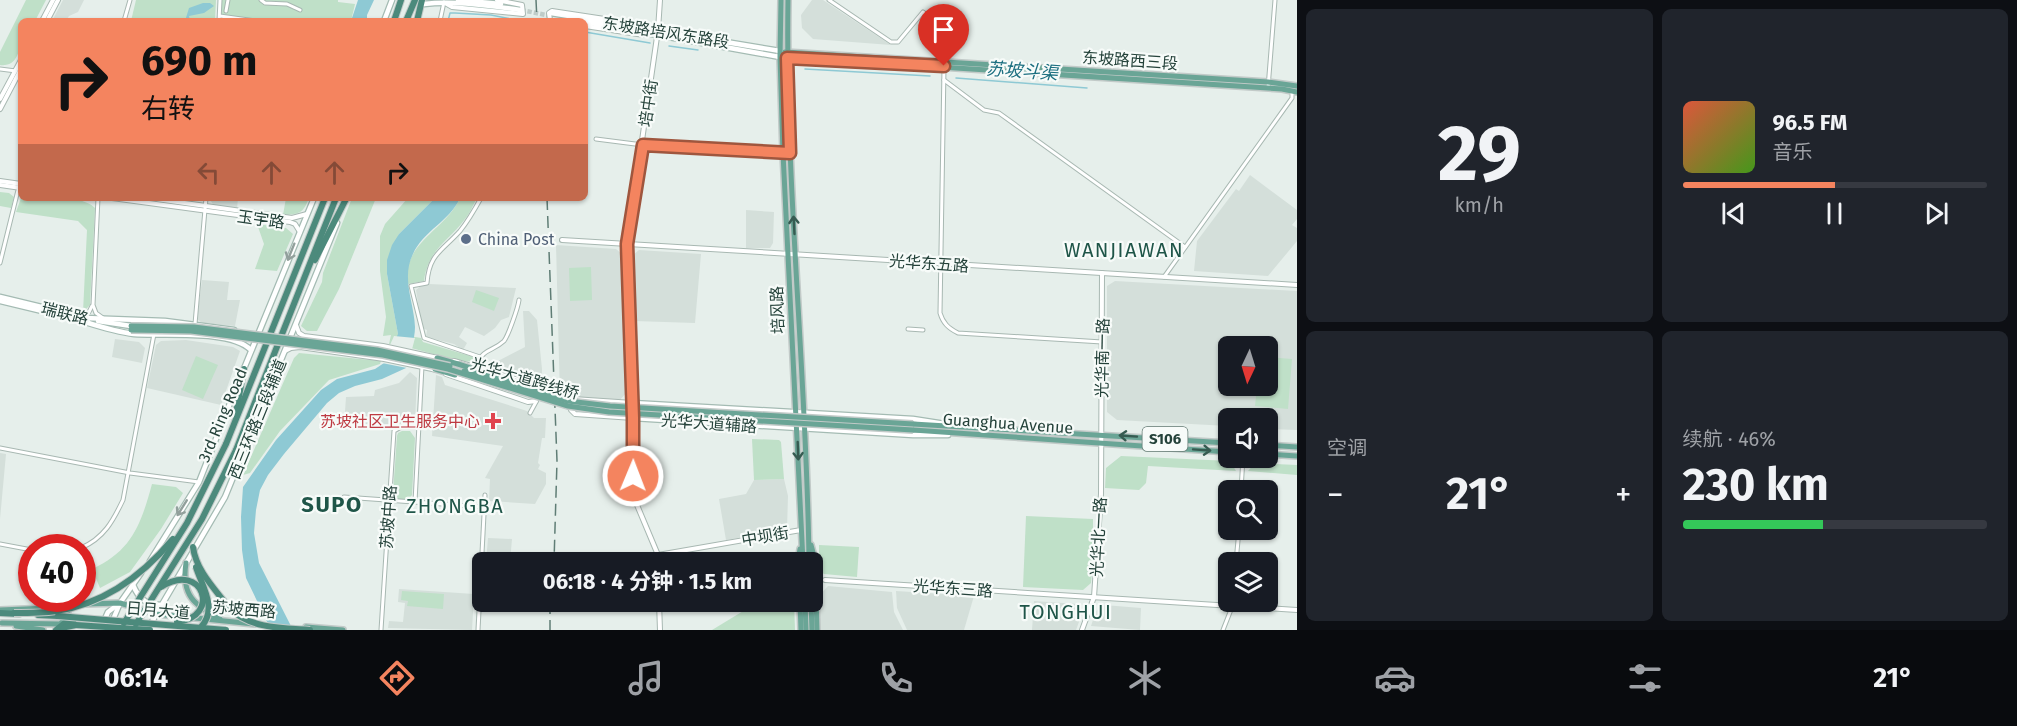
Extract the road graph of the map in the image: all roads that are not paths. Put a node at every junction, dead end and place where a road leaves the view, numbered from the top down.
1 (56, 0) edge
2 (130, 0) edge
3 (220, 0) edge
4 (228, 0) edge
5 (261, 0) edge
6 (390, 0) edge
7 (401, 0) edge
8 (415, 0) edge
9 (458, 0) edge
10 (497, 0) edge
11 (660, 0) edge
12 (782, 0) edge
13 (788, 0) edge
14 (829, 0) edge
15 (1275, 0) edge
16 (424, 1) edge
17 (271, 2) edge
18 (444, 3) junction
19 (300, 10) dead end
20 (226, 11) dead end
21 (44, 18) edge
22 (48, 18) edge
23 (125, 18) edge
24 (219, 18) edge
25 (385, 18) edge
26 (394, 18) edge
27 (407, 18) edge
28 (418, 18) edge
29 (442, 18) edge
30 (588, 21) edge
31 (588, 24) edge
32 (658, 32) junction
33 (784, 54) junction
34 (944, 64) junction
35 (0, 69) edge
36 (18, 71) edge
37 (18, 72) edge
38 (18, 73) edge
39 (944, 80) junction
40 (1268, 85) junction
41 (1295, 89) edge
42 (0, 99) edge
43 (0, 109) edge
44 (596, 139) dead end
45 (643, 145) junction
46 (786, 153) junction
47 (0, 183) edge
48 (18, 186) edge
49 (18, 194) edge
50 (98, 201) edge
51 (137, 201) edge
52 (164, 201) edge
53 (206, 201) edge
54 (313, 201) edge
55 (324, 201) edge
56 (335, 201) edge
57 (346, 201) edge
58 (346, 201) edge
59 (479, 201) edge
60 (205, 209) junction
61 (307, 214) junction
62 (298, 218) junction
63 (295, 224) junction
64 (300, 232) junction
65 (562, 240) dead end
66 (627, 244) junction
67 (1185, 247) junction
68 (789, 254) junction
69 (796, 255) junction
70 (0, 263) edge
71 (940, 263) junction
72 (1102, 273) junction
73 (1164, 277) junction
74 (1297, 285) edge
75 (298, 293) junction
76 (0, 297) edge
77 (519, 300) dead end
78 (0, 302) edge
79 (93, 305) junction
80 (79, 316) junction
81 (104, 319) junction
82 (85, 320) junction
83 (195, 324) junction
84 (296, 325) junction
85 (131, 328) junction
86 (260, 328) junction
87 (908, 329) dead end
88 (923, 330) dead end
89 (244, 331) junction
90 (154, 334) junction
91 (240, 341) junction
92 (1102, 342) junction
93 (251, 350) junction
94 (284, 352) junction
95 (480, 357) junction
96 (437, 358) junction
97 (422, 366) junction
98 (475, 366) junction
99 (244, 369) junction
100 (435, 369) junction
101 (536, 400) junction
102 (568, 401) junction
103 (633, 404) junction
104 (588, 409) junction
105 (530, 413) dead end
106 (796, 413) junction
107 (804, 414) junction
108 (840, 416) junction
109 (633, 418) junction
110 (234, 425) junction
111 (965, 426) junction
112 (419, 427) junction
113 (913, 427) junction
114 (797, 429) junction
115 (805, 429) junction
116 (838, 431) junction
117 (964, 434) junction
118 (1102, 435) junction
119 (1218, 442) edge
120 (1102, 443) junction
121 (1278, 446) edge
122 (0, 447) edge
123 (1297, 447) edge
124 (1218, 451) edge
125 (1278, 455) edge
126 (1297, 456) edge
127 (130, 473) junction
128 (199, 482) junction
129 (485, 495) dead end
130 (344, 497) dead end
131 (390, 500) junction
132 (415, 502) junction
133 (484, 507) junction
134 (202, 519) junction
135 (187, 523) junction
136 (802, 533) junction
137 (809, 535) junction
138 (96, 540) edge
139 (0, 544) edge
140 (18, 547) edge
141 (194, 547) junction
142 (657, 552) edge
143 (678, 552) edge
144 (799, 552) edge
145 (803, 552) edge
146 (809, 552) edge
147 (813, 552) edge
148 (186, 563) junction
149 (825, 580) joint
150 (823, 582) edge
151 (133, 585) junction
152 (158, 589) junction
153 (1094, 597) junction
154 (120, 603) junction
155 (1218, 603) edge
156 (96, 604) edge
157 (161, 605) junction
158 (1278, 608) edge
159 (18, 610) edge
160 (1297, 610) edge
161 (0, 612) edge
162 (66, 612) edge
163 (659, 612) edge
164 (800, 612) edge
165 (805, 612) edge
166 (811, 612) edge
167 (816, 612) edge
168 (1231, 612) edge
169 (14, 614) junction
170 (156, 614) junction
171 (85, 618) junction
172 (225, 621) junction
173 (166, 623) junction
174 (1, 626) edge
175 (134, 627) edge
176 (43, 630) edge
177 (56, 630) edge
178 (63, 630) edge
179 (100, 630) edge
180 (108, 630) edge
181 (120, 630) edge
182 (149, 630) edge
183 (185, 630) edge
184 (198, 630) edge
185 (230, 630) edge
186 (310, 630) edge
187 (343, 630) edge
188 (381, 630) edge
189 (478, 630) edge
190 (660, 630) edge
191 (801, 630) edge
192 (806, 630) edge
193 (812, 630) edge
194 (817, 630) edge
195 (1082, 630) edge
196 (1223, 630) edge

1 - 21 street
1 - 22 street
2 - 23 street
3 - 24 street
4 - 20 street
5 - 17 street
6 - 25 main road
7 - 26 highway
8 - 27 highway
9 - 18 main road
10 - 18 street
11 - 32 street, 培中街
12 - 33 main road
13 - 33 main road
14 - 34 street
15 - 40 street
16 - 18 main road
16 - 28 highway
17 - 19 street
18 - 29 street
30 - 32 main road, 东坡路培风东路段
31 - 32 main road, 东坡路培风东路段
32 - 33 main road, 东坡路培风东路段
32 - 45 street, 培中街
33 - 34 main road, 东坡路西三段
33 - 46 main road, 培风路
34 - 39 street
34 - 40 main road, 东坡路西三段
35 - 36 street
37 - 42 street
38 - 43 street
39 - 67 street
39 - 71 street
40 - 41 main road, 东坡路西三段
41 - 67 street
44 - 45 street
45 - 46 street
45 - 66 street, 培中街
46 - 68 main road, 培风路
69 -> 46 main road, 培风路
47 - 48 street
49 - 70 street
50 - 79 street
51 - 60 street, 玉宇路
52 - 60 street, 玉宇路
53 - 60 street
54 - 61 main road, 西三环路三段辅道
55 - 110 highway, 3rd Ring Road
56 - 75 highway, 3rd Ring Road
57 - 75 highway
58 - 84 main road, 西三环路三段辅道
59 - 95 street
60 - 62 street, 玉宇路
60 - 63 street, 玉宇路
60 - 83 street
61 - 62 street, 玉宇路
61 - 64 main road, 西三环路三段辅道
62 - 63 street
63 - 64 street, 玉宇路
64 -> 86 main road, 西三环路三段辅道
65 - 66 street, 光华东五路
66 - 68 street, 光华东五路
66 - 103 street, 培中街
67 - 73 street
68 - 69 street, 光华东五路
68 - 106 main road, 培风路
69 - 71 street, 光华东五路
69 - 107 main road, 培风路
71 - 72 street, 光华东五路
71 - 92 street
72 - 73 street, 光华东五路
72 - 92 street, 光华南一路
73 - 74 street, 光华东五路
75 - 134 highway, 3rd Ring Road, bridge
76 - 80 main road, 瑞联路
77 - 95 street
78 - 82 main road, 瑞联路
79 - 80 street
79 - 81 street
80 - 82 main road, 瑞联路
81 - 82 main road
81 - 83 main road
82 - 85 main road, 瑞联路
82 - 90 main road
83 - 89 main road
84 - 94 main road, 西三环路三段辅道
84 - 96 street
85 - 102 main road, 光华大道跨线桥, bridge
85 - 104 main road, 光华大道跨线桥, bridge
86 - 89 main road
86 - 93 main road, 西三环路三段辅道
87 - 88 street
89 - 91 main road
90 - 91 main road
90 - 127 street
91 - 93 main road
92 - 118 street, 光华南一路
93 - 99 main road, 西三环路三段辅道
94 - 97 street, bridge
94 - 148 main road, 西三环路三段辅道
95 - 98 street
96 - 98 street
96 - 102 main road, bridge
97 - 100 street
97 - 112 street
98 - 101 street
99 - 110 highway
99 - 128 main road, 西三环路三段辅道
100 - 101 street
100 - 104 main road, bridge
101 - 105 street
102 - 113 main road, 光华大道跨线桥, bridge
103 - 106 main road, 光华大道辅路
103 - 109 street, 培中街
103 - 109 street, 光华大道辅路
104 - 113 main road, 光华大道跨线桥, bridge
106 - 107 main road, 光华大道辅路
106 - 114 main road, 培风路
107 - 108 main road, 光华大道辅路
107 - 115 main road, 培风路
108 - 111 main road, 光华大道辅路
108 - 116 main road
109 - 114 main road, 光华大道辅路
109 - 142 street, 培中街
110 - 135 highway, 3rd Ring Road, bridge
111 - 113 main road, Guanghua Avenue
111 - 118 main road, Guanghua Avenue
112 - 131 street, 苏坡中路
112 - 132 street
113 - 117 main road, Guanghua Avenue
114 - 115 main road, 光华大道辅路
114 -> 136 main road, 培风路
115 - 116 main road, 光华大道辅路
115 - 137 main road, 培风路
116 - 117 main road, 光华大道辅路
117 - 120 main road, Guanghua Avenue
119 -> 118 main road, S106
118 - 120 street, 光华南一路
120 -> 124 main road, S106
120 - 153 street, 光华北一路
121 - 123 main road
122 - 127 street
125 - 126 main road
127 - 128 street
127 - 138 street
128 -> 151 main road, 西三环路三段辅道
129 - 133 street
130 - 131 street
131 - 132 street
131 - 188 street, 苏坡中路
132 - 133 street
133 - 189 street
134 - 141 highway, bridge
134 - 152 highway, 3rd Ring Road, bridge
135 - 169 highway, bridge
135 - 181 highway, 3rd Ring Road, bridge
136 - 143 street, 中坝街
136 - 144 main road
136 - 145 main road, 培风路
137 - 146 main road, 培风路
137 - 147 main road
139 - 140 street
141 - 184 highway, bridge
141 - 186 highway, bridge
148 - 157 main road, 西三环路三段辅道
148 - 172 main road
149 - 150 street
149 - 153 street, 光华东三路
151 - 154 main road, 西三环路三段辅道
151 - 157 main road
152 - 173 highway, bridge
152 - 175 highway, 3rd Ring Road, bridge
153 - 155 street, 光华东三路
153 - 195 street, 光华北一路
154 - 156 main road, 苏坡西路
154 - 170 main road, 苏坡西路
154 - 179 main road, 西三环路三段辅道
154 - 180 main road, 西三环路三段辅道
157 - 170 main road, 西三环路三段辅道
158 - 160 street, 光华东三路
159 - 161 main road, 苏坡西路
161 - 169 highway
162 - 174 main road
163 - 190 street
164 - 191 main road
165 - 192 main road
166 - 193 main road
167 - 194 main road
168 - 196 street
169 - 171 highway, 日月大道, bridge
170 - 172 main road, 苏坡西路
170 - 182 main road, 西三环路三段辅道
171 - 173 highway, 日月大道, bridge
171 - 177 highway, bridge
172 - 183 main road
172 - 187 main road, 苏坡西路, bridge
173 - 185 highway, 日月大道, bridge
174 - 176 main road
178 - 182 highway, bridge

